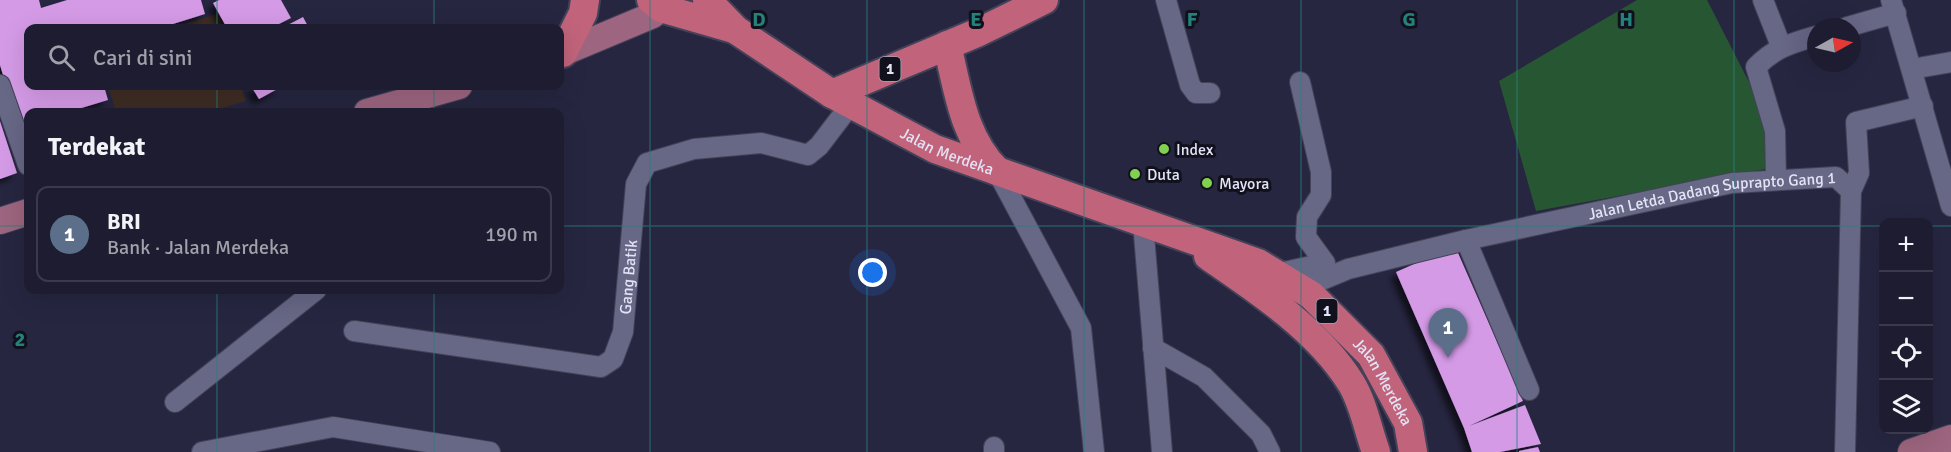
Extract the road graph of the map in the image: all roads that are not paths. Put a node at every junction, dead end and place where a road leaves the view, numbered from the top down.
1 (585, 0) edge
2 (707, 0) edge
3 (1044, 0) edge
4 (1166, 0) edge
5 (1763, 0) edge
6 (660, 3) edge
7 (1893, 7) edge
8 (1861, 21) edge
9 (736, 30) junction
10 (1807, 39) edge
11 (947, 45) junction
12 (1781, 46) junction
13 (564, 48) edge
14 (564, 52) edge
15 (1951, 62) edge
16 (1912, 69) junction
17 (1300, 82) dead end
18 (1, 89) edge
19 (445, 90) edge
20 (1210, 93) dead end
21 (841, 99) junction
22 (1923, 106) junction
23 (381, 108) edge
24 (24, 154) edge
25 (997, 171) junction
26 (1776, 179) junction
27 (1851, 191) junction
28 (1951, 206) edge
29 (24, 213) edge
30 (0, 221) edge
31 (1143, 223) junction
32 (1179, 237) junction
33 (1466, 240) junction
34 (1275, 274) junction
35 (1300, 289) junction
36 (311, 294) edge
37 (354, 331) dead end
38 (1153, 348) junction
39 (1529, 390) dead end
40 (175, 402) dead end
41 (1951, 438) edge
42 (202, 452) edge
43 (490, 452) edge
44 (1094, 452) edge
45 (1162, 452) edge
46 (1270, 452) edge
47 (1376, 452) edge
48 (1413, 452) edge
49 (1845, 452) edge
50 (1911, 452) edge

1 - 13 highway
2 - 9 highway, Jalan Merdeka / 1
3 - 11 highway, 1
4 - 20 street
5 - 12 street
6 - 9 highway, Jalan Merdeka / 1
6 - 14 main road
7 - 8 street
7 - 16 street
9 - 21 highway, Jalan Merdeka / 1
10 - 12 street
11 - 21 highway, 1
11 - 25 highway
12 - 26 street
15 - 16 street
16 - 22 street
17 - 34 street
18 - 24 street
19 - 23 main road
21 - 25 highway, Jalan Merdeka / 1
21 - 37 street, Gang Batik
22 - 27 street
22 - 28 street
25 - 31 highway, Jalan Merdeka / 1
25 - 44 street
26 - 27 street, Jalan Letda Dadang Suprapto Gang 1
26 - 33 street, Jalan Letda Dadang Suprapto Gang 1
27 - 49 street, Jalan Letda Dadang Suprapto Gang 1
29 - 30 main road
31 - 32 highway, Jalan Merdeka / 1
31 - 38 street
32 - 34 highway, Jalan Merdeka / 1
32 - 47 highway, Jalan Merdeka / 1
33 - 35 street, Jalan Letda Dadang Suprapto Gang 1
33 - 39 street
34 - 35 highway, Jalan Merdeka / 1
35 - 48 highway, Jalan Merdeka / 1
36 - 40 street
38 - 45 street
38 - 46 street
41 - 50 main road
42 - 43 street

